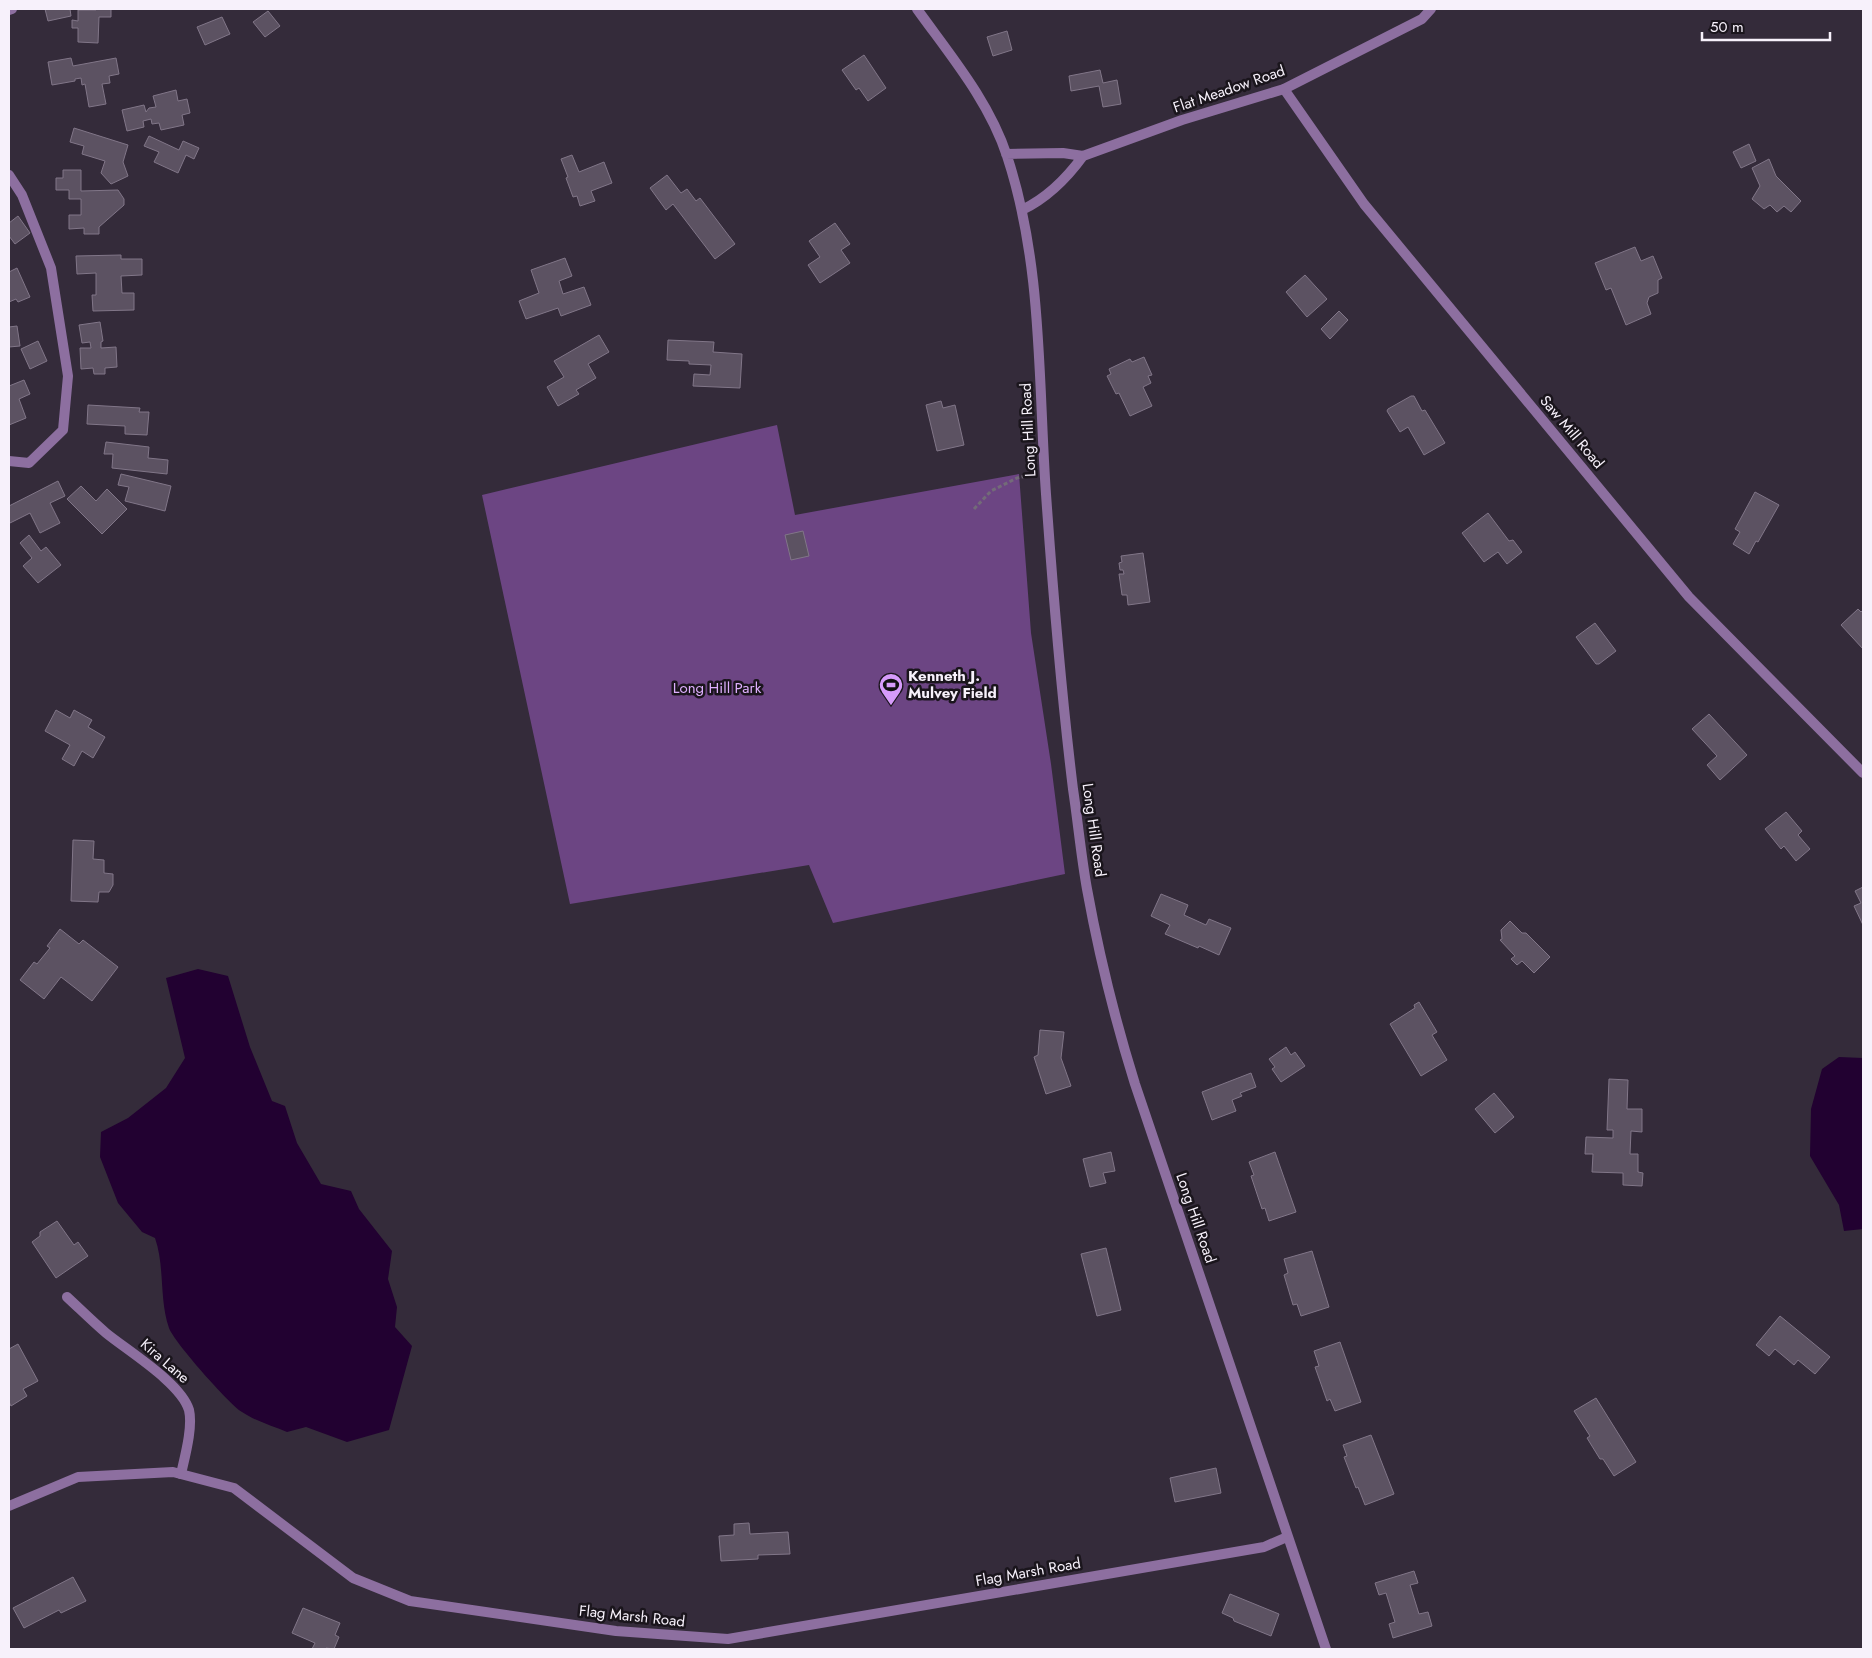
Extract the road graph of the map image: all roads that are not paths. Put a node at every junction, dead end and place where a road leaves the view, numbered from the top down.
1 (917, 9) edge
2 (1431, 9) edge
3 (1284, 89) junction
4 (1006, 154) junction
5 (1083, 156) junction
6 (9, 175) edge
7 (1022, 210) junction
8 (9, 462) edge
9 (1863, 773) edge
10 (67, 1297) dead end
11 (181, 1474) junction
12 (9, 1506) edge
13 (1287, 1537) junction
14 (1326, 1649) edge

1 - 4 street, Long Hill Road
2 - 3 street, Flat Meadow Road
3 - 5 street, Flat Meadow Road
3 - 9 street, Saw Mill Road
4 - 5 street, Flat Meadow Road
4 - 7 street, Long Hill Road
5 - 7 street
6 - 8 street
7 - 13 street, Long Hill Road
10 - 11 street, Kira Lane
11 - 12 street, Flag Marsh Road
11 - 13 street, Flag Marsh Road
13 - 14 street, Long Hill Road

